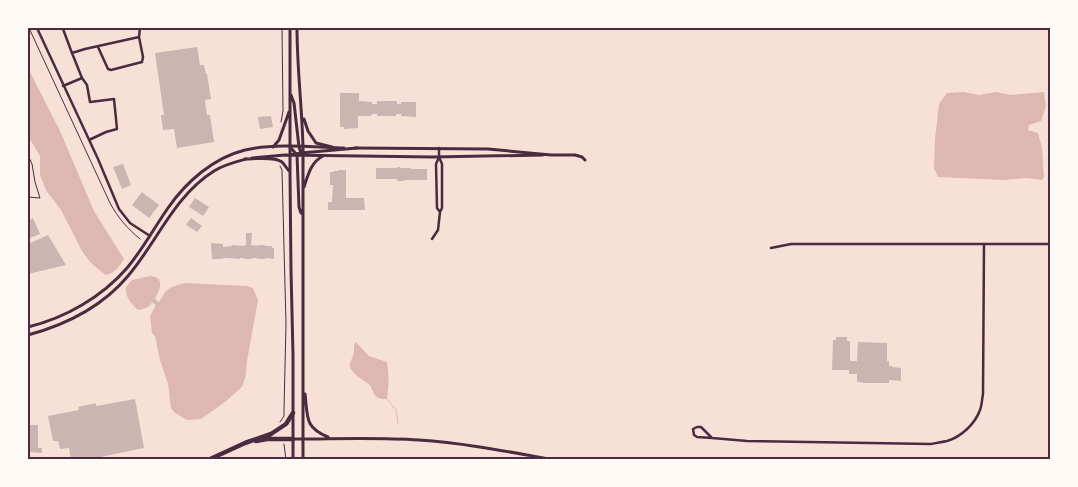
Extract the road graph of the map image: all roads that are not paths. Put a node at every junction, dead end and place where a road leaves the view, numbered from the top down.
1 (37, 28) edge
2 (62, 28) edge
3 (69, 28) edge
4 (140, 28) edge
5 (290, 28) edge
6 (297, 28) edge
7 (139, 37) junction
8 (98, 47) junction
9 (72, 53) junction
10 (82, 78) junction
11 (63, 86) junction
12 (290, 93) junction
13 (290, 106) junction
14 (302, 114) junction
15 (88, 140) junction
16 (290, 146) junction
17 (273, 147) junction
18 (301, 147) junction
19 (332, 147) junction
20 (356, 148) junction
21 (439, 148) junction
22 (302, 153) junction
23 (296, 154) junction
24 (551, 154) junction
25 (290, 155) junction
26 (323, 156) junction
27 (439, 157) junction
28 (245, 159) junction
29 (585, 160) dead end
30 (290, 173) junction
31 (303, 190) junction
32 (440, 212) junction
33 (302, 216) junction
34 (150, 236) junction
35 (432, 239) dead end
36 (984, 244) junction
37 (1050, 244) edge
38 (771, 248) dead end
39 (28, 327) edge
40 (28, 335) edge
41 (303, 382) junction
42 (293, 413) junction
43 (712, 438) junction
44 (292, 439) junction
45 (303, 439) junction
46 (331, 439) junction
47 (245, 443) junction
48 (208, 460) edge
49 (293, 460) edge
50 (303, 460) edge
51 (555, 460) edge

1 - 11 street
2 - 3 street
2 - 9 street
4 - 7 street
5 - 12 main road
6 - 14 main road
7 - 8 street
7 - 8 street
8 - 9 street
9 - 10 street
10 - 11 street
10 - 15 street
11 - 15 street
12 - 13 main road
12 - 18 main road
13 - 16 main road
13 - 17 main road
14 - 18 main road
14 - 19 main road
15 - 34 street
16 - 17 main road
16 - 18 main road
16 - 23 main road
16 - 25 main road
17 - 34 main road
18 - 19 main road
18 - 22 main road
19 - 20 main road
20 - 21 main road
20 - 22 main road
21 - 24 main road
21 - 27 street
22 - 23 main road
22 - 26 main road
22 - 31 main road
23 - 25 main road
23 - 33 main road
24 - 27 main road
24 - 29 main road
25 - 28 main road
25 - 30 main road
26 - 27 main road
26 - 31 main road
27 - 32 street
27 - 32 street
28 - 30 main road
28 - 40 main road
30 - 42 main road
31 - 33 main road
32 - 35 street
33 - 41 main road
34 - 39 main road
36 - 37 street
36 - 38 street
36 - 43 street
41 - 45 main road
41 - 46 main road
42 - 44 main road
42 - 47 highway
43 - 43 street
44 - 45 main road
44 - 47 highway
44 - 49 main road
45 - 46 main road
45 - 50 main road
46 - 51 main road
47 - 48 highway

